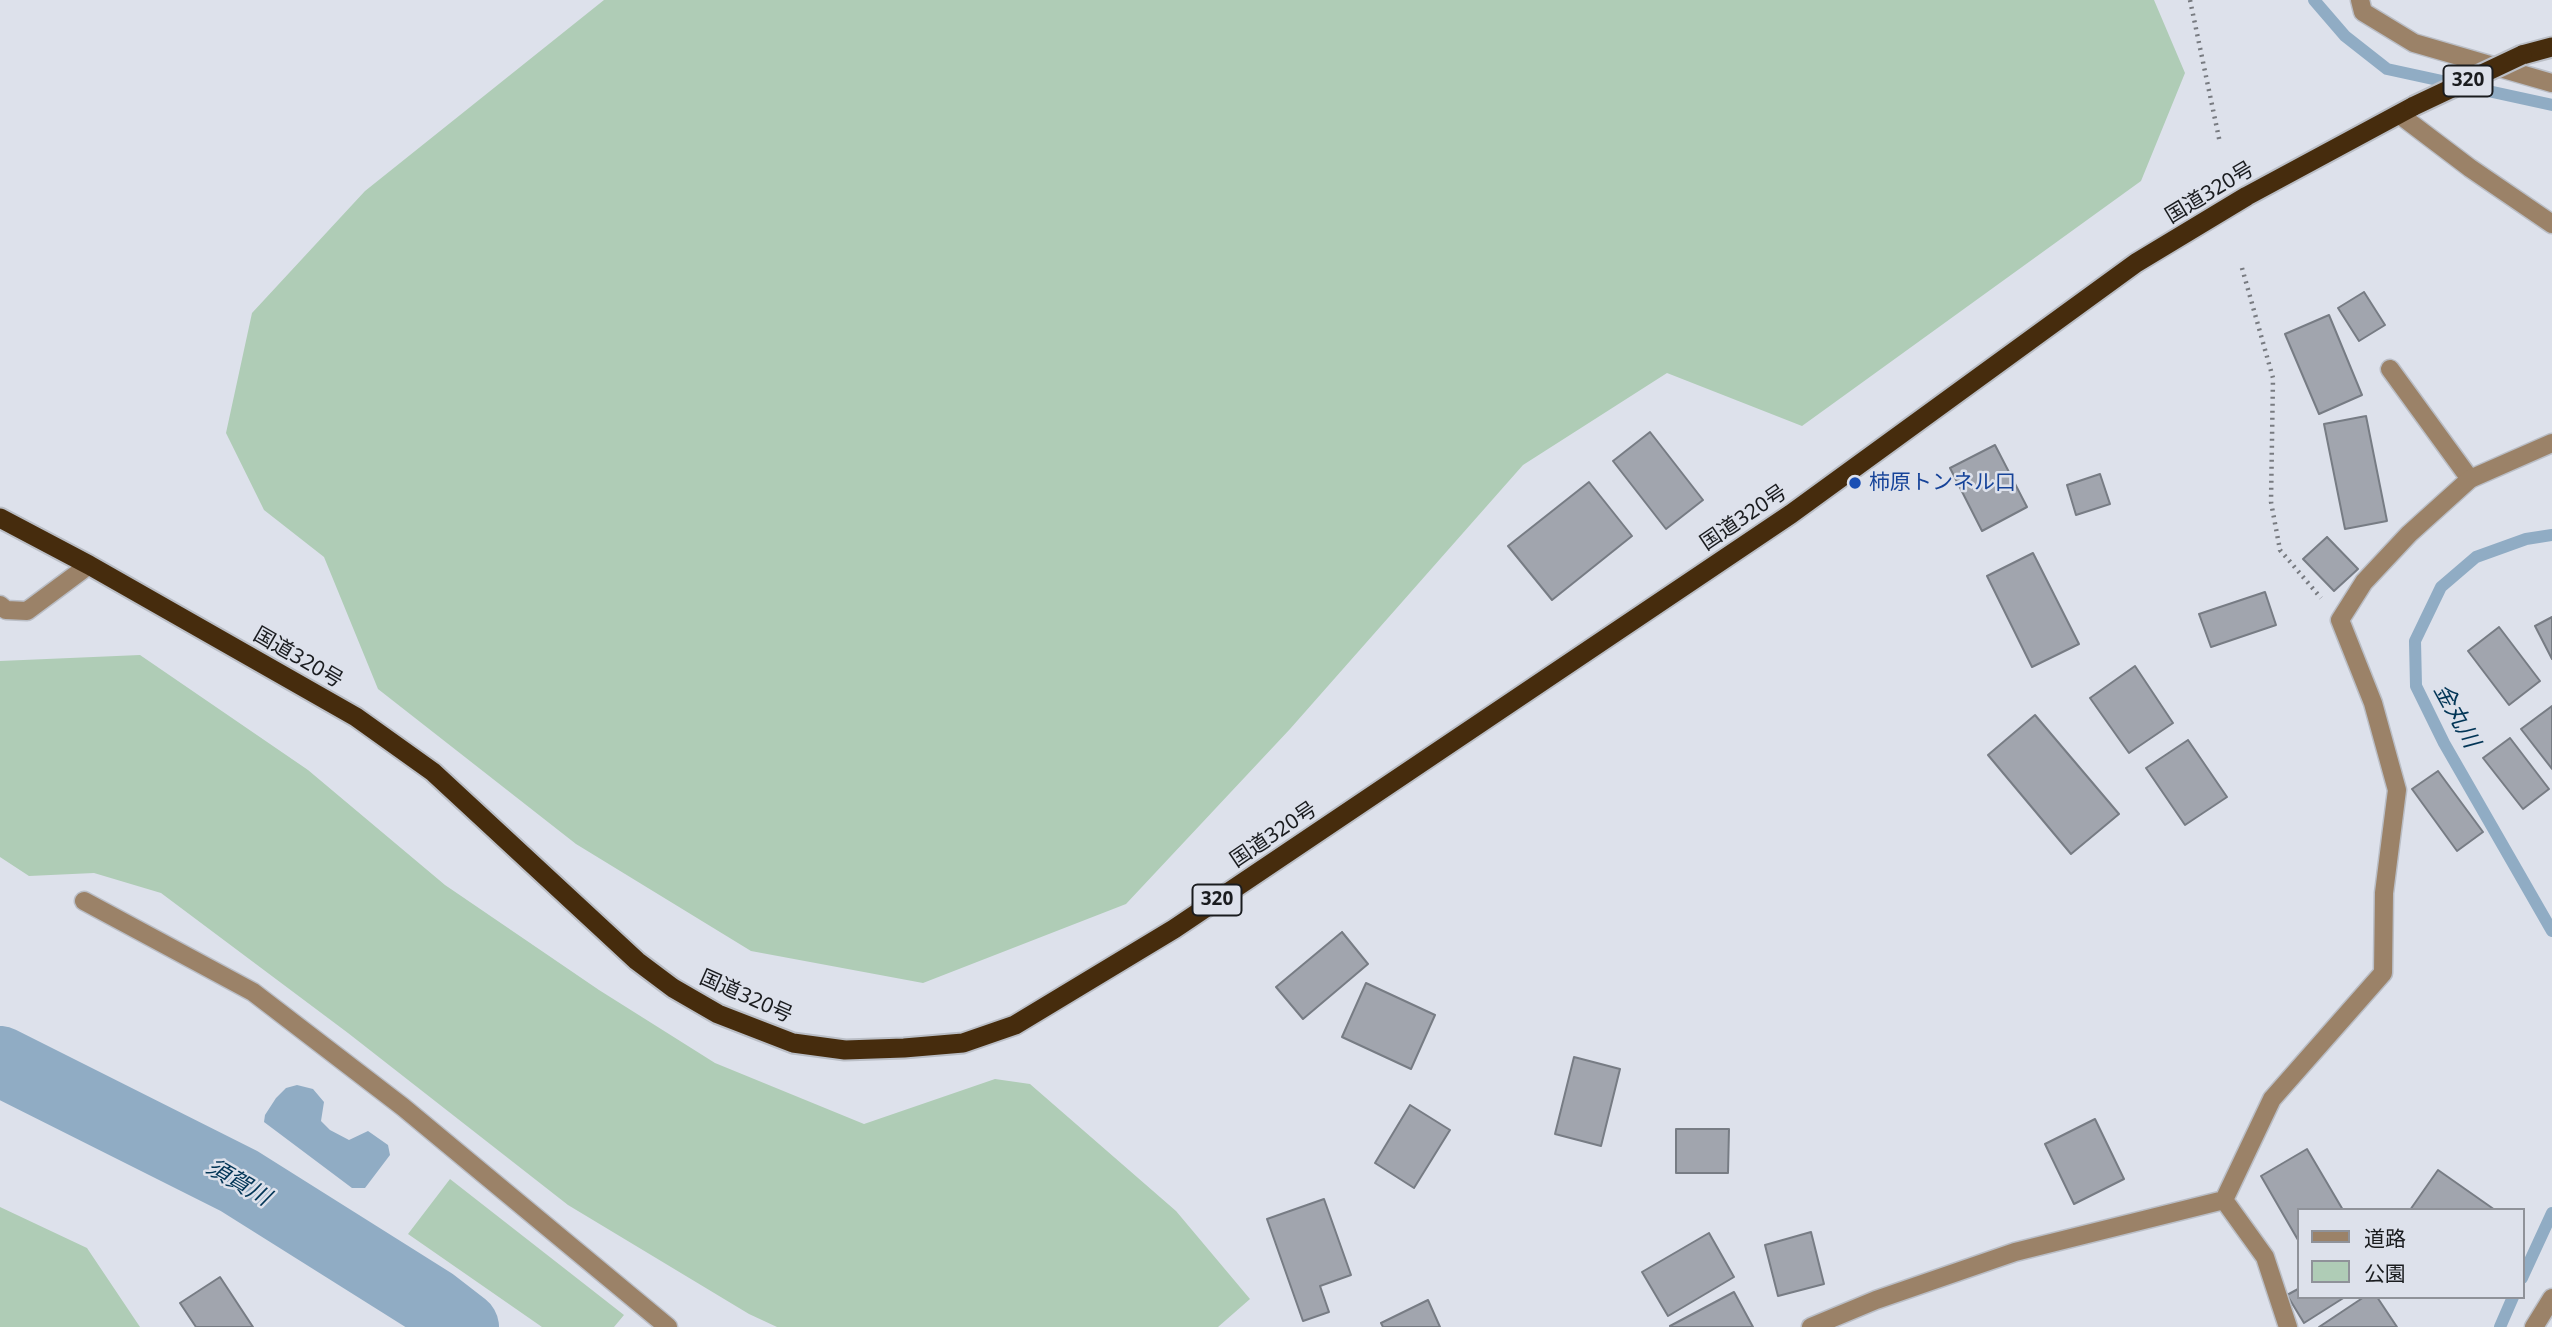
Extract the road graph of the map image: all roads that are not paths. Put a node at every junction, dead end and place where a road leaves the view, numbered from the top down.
1 (2360, 0) edge
2 (2552, 47) edge
3 (2552, 83) edge
4 (2407, 111) junction
5 (2552, 224) edge
6 (2390, 369) dead end
7 (2552, 443) edge
8 (2470, 479) junction
9 (0, 518) edge
10 (89, 565) junction
11 (0, 605) edge
12 (85, 901) dead end
13 (2224, 1200) junction
14 (2552, 1298) edge
15 (668, 1327) edge
16 (1811, 1327) edge
17 (2288, 1327) edge
18 (2534, 1327) edge

1 - 3 street
2 - 4 highway, 国道320号 / 320, bridge
4 - 5 street
4 - 10 highway, 国道320号 / 320
6 - 8 street
7 - 8 street
8 - 13 street
9 - 10 highway, 国道320号 / 320
10 - 11 street
12 - 15 street
13 - 16 street
13 - 17 street
14 - 18 street

